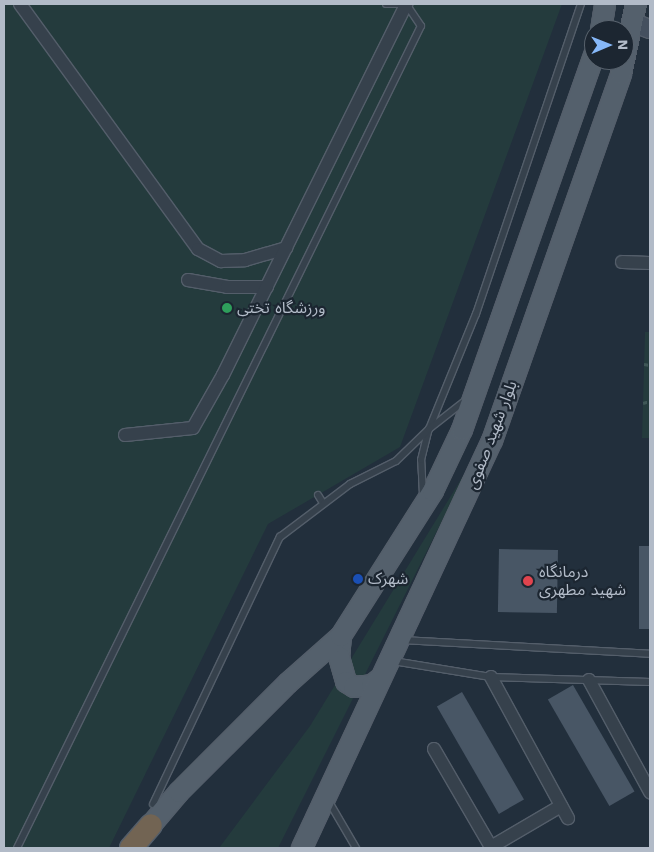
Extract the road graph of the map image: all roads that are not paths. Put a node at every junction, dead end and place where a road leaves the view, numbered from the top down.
1 (20, 4) edge
2 (386, 4) edge
3 (406, 4) edge
4 (581, 4) edge
5 (640, 19) edge
6 (589, 70) edge
7 (286, 248) junction
8 (622, 262) dead end
9 (650, 263) edge
10 (188, 280) dead end
11 (267, 287) junction
12 (475, 394) junction
13 (429, 429) junction
14 (125, 435) dead end
15 (318, 495) dead end
16 (323, 503) junction
17 (424, 506) junction
18 (341, 636) junction
19 (399, 640) junction
20 (650, 654) edge
21 (385, 669) junction
22 (491, 677) junction
23 (589, 680) junction
24 (650, 682) edge
25 (434, 749) dead end
26 (650, 792) edge
27 (326, 796) junction
28 (561, 806) junction
29 (152, 814) junction
30 (568, 818) dead end
31 (17, 848) edge
32 (126, 848) edge
33 (131, 848) edge
34 (302, 848) edge
35 (356, 848) edge

1 - 7 street
2 - 3 lane
3 - 7 street
3 - 31 lane
4 - 13 lane
5 - 19 main road, بلوار شهید صفوی
6 - 12 main road, بلوار شهید صفوی
7 - 11 street
8 - 9 street
10 - 11 street
11 - 14 street
12 - 13 lane
12 - 17 main road, بلوار شهید صفوی
13 - 16 lane
13 - 17 lane
15 - 16 lane
16 - 29 lane
17 - 18 main road, بلوار شهید صفوی
18 - 21 main road
18 - 29 main road, بلوار شهید صفوی
19 - 20 lane
19 - 21 main road, بلوار شهید صفوی
21 - 22 lane
21 - 27 main road, بلوار شهید صفوی
22 - 23 lane
22 - 28 street
23 - 24 lane
23 - 26 street
25 - 28 street
27 - 34 main road, بلوار شهید صفوی
27 - 35 lane
28 - 30 street
29 - 32 main road
29 - 33 highway

